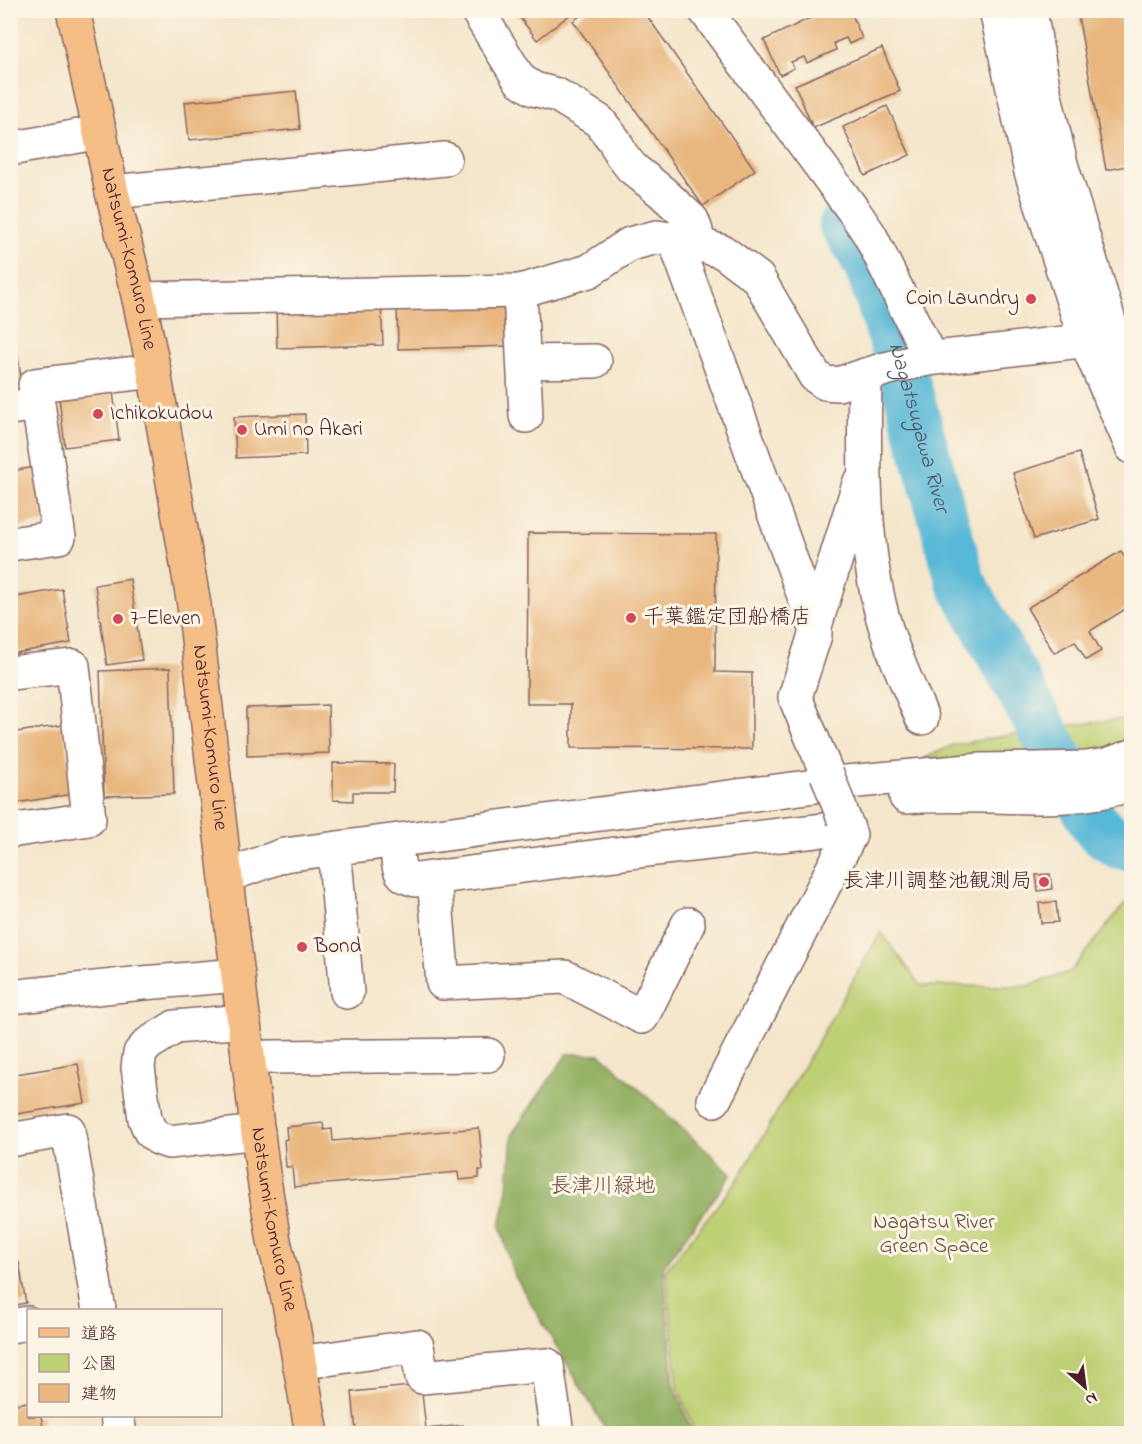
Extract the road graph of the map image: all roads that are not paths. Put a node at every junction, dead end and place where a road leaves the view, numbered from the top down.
1 (73, 10) edge
2 (477, 10) edge
3 (705, 10) edge
4 (996, 10) edge
5 (1030, 10) edge
6 (100, 132) junction
7 (10, 149) edge
8 (445, 159) dead end
9 (112, 192) junction
10 (686, 241) junction
11 (520, 291) junction
12 (138, 299) junction
13 (1110, 337) edge
14 (595, 361) dead end
15 (524, 362) junction
16 (898, 366) junction
17 (154, 371) junction
18 (1131, 374) edge
19 (24, 406) edge
20 (526, 416) dead end
21 (1131, 447) edge
22 (863, 468) junction
23 (10, 544) edge
24 (815, 626) junction
25 (10, 673) edge
26 (922, 718) dead end
27 (1131, 756) edge
28 (825, 770) junction
29 (1093, 780) junction
30 (1131, 784) edge
31 (845, 822) junction
32 (10, 831) edge
33 (396, 851) junction
34 (336, 870) junction
35 (226, 876) junction
36 (434, 878) junction
37 (688, 924) dead end
38 (238, 975) junction
39 (347, 992) dead end
40 (10, 997) edge
41 (244, 1021) junction
42 (488, 1055) dead end
43 (248, 1058) junction
44 (714, 1100) dead end
45 (258, 1132) junction
46 (10, 1140) edge
47 (99, 1309) edge
48 (27, 1323) edge
49 (10, 1326) edge
50 (300, 1363) junction
51 (117, 1417) edge
52 (120, 1434) edge
53 (312, 1434) edge
54 (557, 1434) edge

1 - 6 main road, Natsumi-Komuro Line
2 - 10 street
3 - 16 street
4 - 13 street
5 - 13 street
6 - 7 street
6 - 9 main road, Natsumi-Komuro Line
8 - 9 street
9 - 12 main road, Natsumi-Komuro Line
10 - 11 street
10 - 16 street
10 - 24 street
11 - 12 street
11 - 15 street
12 - 17 main road, Natsumi-Komuro Line
13 - 16 street
13 - 18 street
13 - 21 street
14 - 15 street
15 - 20 street
16 - 22 street
17 - 19 street
17 - 35 main road, Natsumi-Komuro Line
19 - 23 street
22 - 24 street
22 - 26 street
24 - 28 street
25 - 32 street
27 - 29 street
28 - 31 street, bridge
28 - 33 street
29 - 30 street
29 - 33 street
31 - 36 street
31 - 44 street
33 - 34 street
33 - 35 street
33 - 36 street
34 - 35 street
34 - 39 street
35 - 38 main road, Natsumi-Komuro Line
36 - 37 street
38 - 40 street
38 - 41 main road, Natsumi-Komuro Line
41 - 43 main road, Natsumi-Komuro Line
41 - 45 street
42 - 43 street
43 - 45 main road, Natsumi-Komuro Line
45 - 50 main road, Natsumi-Komuro Line
46 - 47 street
48 - 49 street
50 - 53 main road, Natsumi-Komuro Line
50 - 54 street
51 - 52 street

